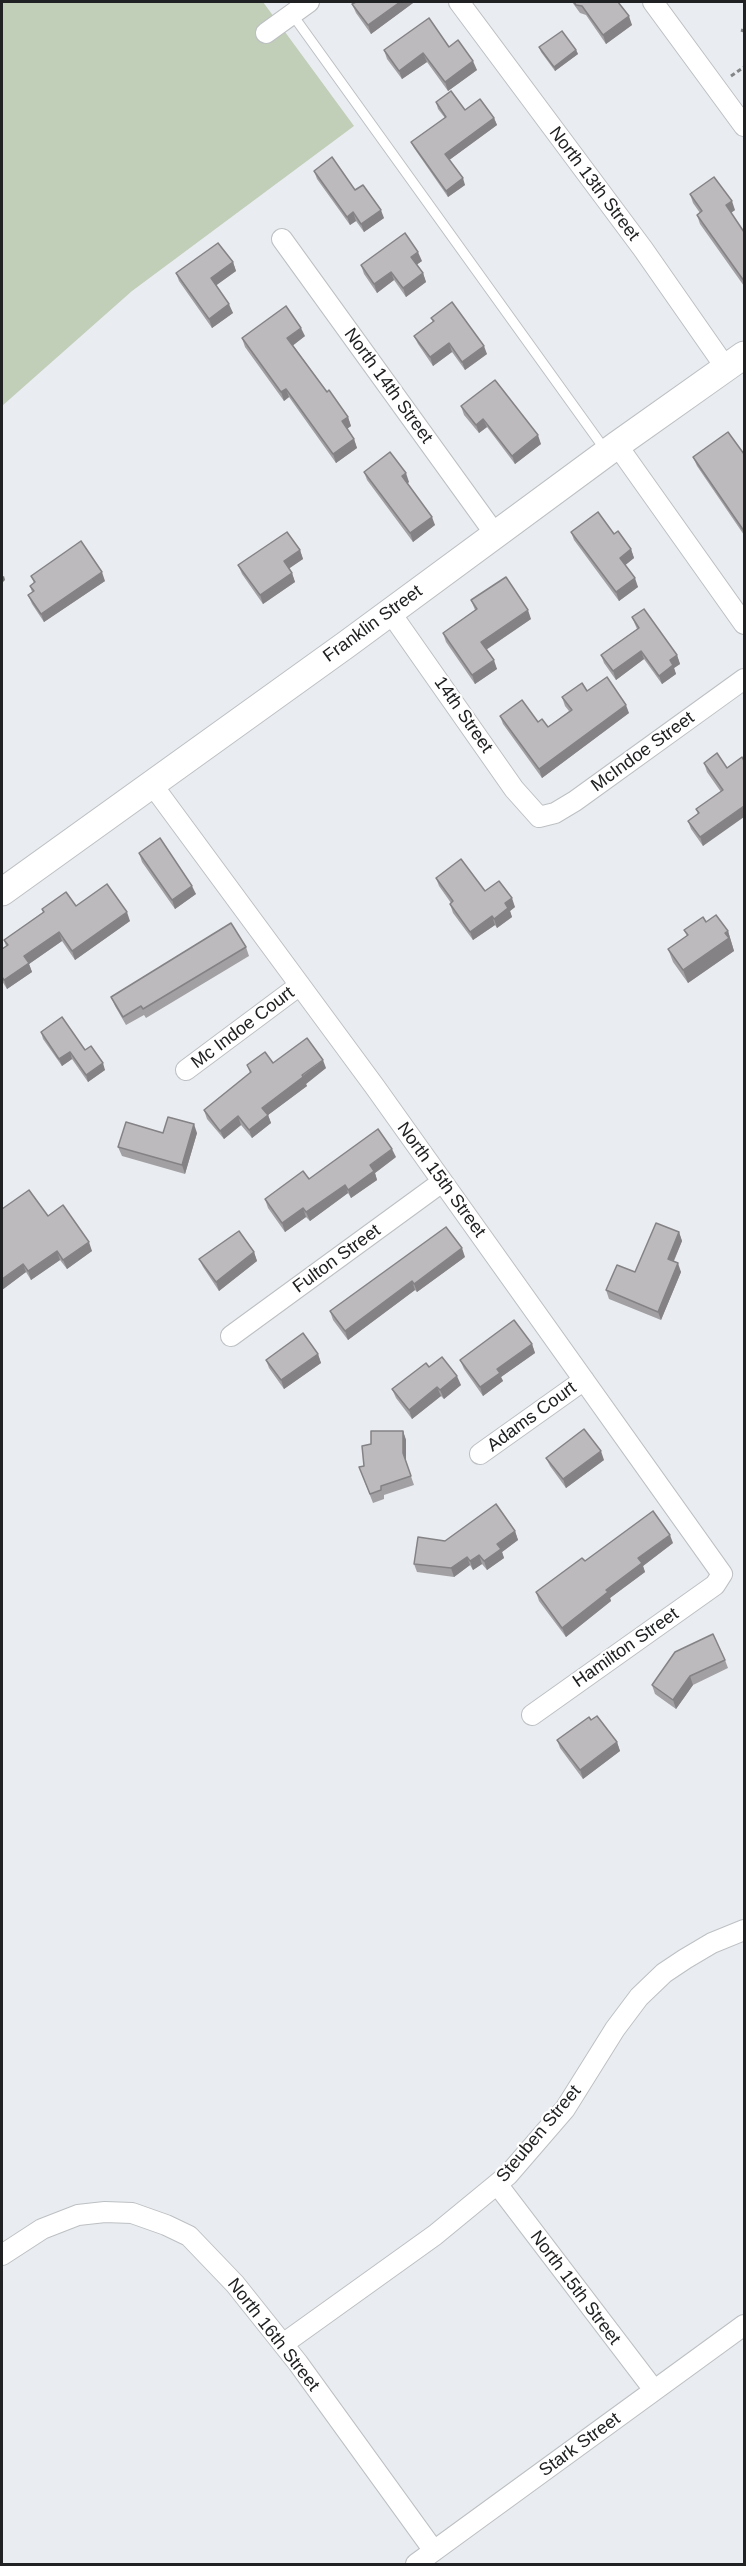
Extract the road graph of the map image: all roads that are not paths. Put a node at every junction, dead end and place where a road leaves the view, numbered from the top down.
1 (309, 2) edge
2 (459, 2) edge
3 (653, 2) edge
4 (292, 14) junction
5 (266, 33) dead end
6 (744, 126) edge
7 (282, 238) dead end
8 (735, 361) edge
9 (612, 449) junction
10 (495, 534) junction
11 (390, 612) junction
12 (744, 624) edge
13 (744, 679) edge
14 (152, 783) junction
15 (539, 817) joint
16 (2, 892) edge
17 (300, 985) junction
18 (186, 1070) dead end
19 (442, 1182) junction
20 (231, 1336) dead end
21 (584, 1380) junction
22 (480, 1454) dead end
23 (718, 1580) joint
24 (532, 1714) dead end
25 (744, 1930) edge
26 (497, 2184) junction
27 (2, 2255) edge
28 (744, 2325) edge
29 (283, 2344) junction
30 (654, 2390) junction
31 (434, 2551) junction
32 (416, 2565) edge

1 - 4 street
2 - 8 street, North 13th Street
3 - 6 street
4 - 5 street
4 - 9 lane
7 - 10 street, North 14th Street
8 - 9 street, Franklin Street
9 - 10 street, Franklin Street
9 - 12 street
10 - 11 street, Franklin Street
11 - 14 street, Franklin Street
11 - 15 street, 14th Street
13 - 15 street, McIndoe Street
14 - 16 street, Franklin Street
14 - 17 street, North 15th Street
17 - 18 street, Mc Indoe Court
17 - 19 street, North 15th Street
19 - 20 street, Fulton Street
19 - 21 street, North 15th Street
21 - 22 street, Adams Court
21 - 23 street, North 15th Street
23 - 24 street, Hamilton Street
25 - 26 street, Steuben Street
26 - 29 street, Steuben Street
26 - 30 street, North 15th Street
27 - 29 street, North 16th Street
28 - 30 street, Stark Street
29 - 31 street, North 16th Street
30 - 31 street, Stark Street
31 - 32 street, Stark Street

